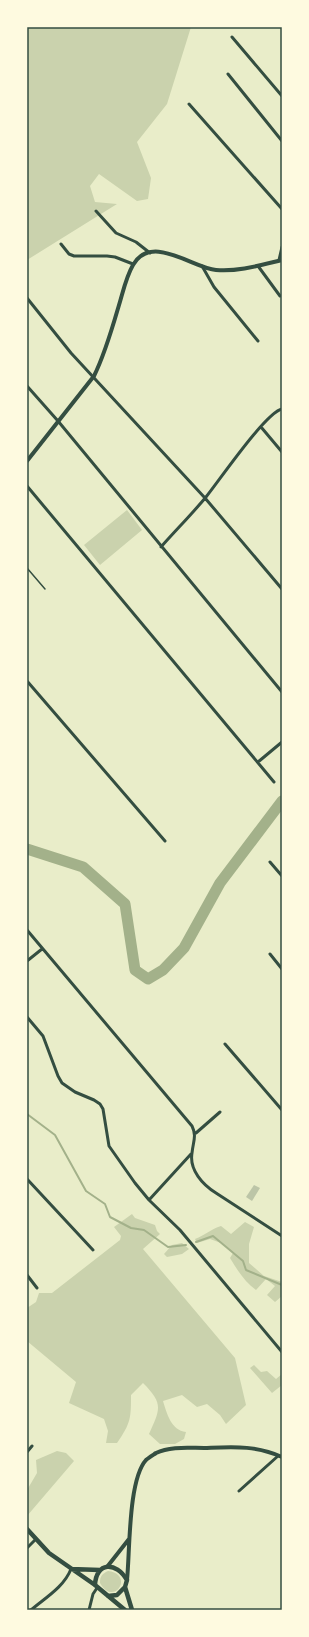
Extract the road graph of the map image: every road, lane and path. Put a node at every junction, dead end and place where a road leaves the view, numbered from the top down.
1 (232, 37) dead end
2 (228, 74) dead end
3 (282, 96) edge
4 (189, 104) dead end
5 (282, 140) edge
6 (282, 209) edge
7 (96, 211) dead end
8 (61, 244) dead end
9 (282, 247) edge
10 (150, 253) junction
11 (280, 260) edge
12 (133, 264) junction
13 (202, 266) junction
14 (258, 266) junction
15 (280, 296) dead end
16 (27, 298) edge
17 (258, 341) dead end
18 (94, 376) junction
19 (27, 386) edge
20 (282, 409) edge
21 (58, 421) junction
22 (261, 427) junction
23 (282, 452) edge
24 (27, 461) edge
25 (27, 486) edge
26 (205, 498) junction
27 (161, 547) junction
28 (27, 568) edge
29 (45, 590) dead end
30 (282, 590) edge
31 (27, 681) edge
32 (282, 692) edge
33 (282, 742) edge
34 (258, 762) junction
35 (274, 782) dead end
36 (165, 841) dead end
37 (270, 862) dead end
38 (282, 876) edge
39 (27, 930) edge
40 (42, 949) junction
41 (270, 954) dead end
42 (27, 961) edge
43 (282, 969) edge
44 (27, 1017) edge
45 (225, 1044) dead end
46 (282, 1110) edge
47 (220, 1112) dead end
48 (196, 1133) junction
49 (191, 1154) junction
50 (27, 1179) edge
51 (149, 1200) junction
52 (282, 1236) edge
53 (93, 1250) dead end
54 (27, 1276) edge
55 (38, 1288) dead end
56 (282, 1352) edge
57 (32, 1446) dead end
58 (27, 1452) edge
59 (280, 1456) edge
60 (239, 1491) dead end
61 (27, 1530) edge
62 (130, 1539) junction
63 (35, 1540) junction
64 (27, 1548) edge
65 (107, 1567) junction
66 (71, 1569) junction
67 (100, 1570) junction
68 (127, 1580) junction
69 (96, 1587) junction
70 (125, 1587) junction
71 (108, 1596) junction
72 (31, 1610) edge
73 (89, 1610) edge
74 (125, 1610) edge
75 (132, 1610) edge

1 - 3 street
2 - 5 street
4 - 6 street
7 - 10 street
8 - 12 street
9 - 11 street
10 - 12 main road
10 - 13 main road
11 - 14 main road
12 - 18 main road
13 - 14 main road
13 - 17 street
14 - 15 street
16 - 18 street
18 - 21 main road
18 - 26 street
19 - 21 street
20 - 22 street
21 - 24 main road
21 - 27 street
22 - 23 street
22 - 26 street
25 - 34 street
26 - 27 street
26 - 30 street
27 - 32 street
28 - 29 lane
31 - 36 street
33 - 34 street
34 - 35 street
37 - 38 street
39 - 40 street
40 - 42 street
40 - 48 street
41 - 43 street
44 - 51 street
45 - 46 street
47 - 48 street
48 - 49 street
49 - 51 street
49 - 52 street
50 - 53 street
51 - 56 street
54 - 55 street
57 - 58 street
59 - 60 street
59 - 62 main road
61 - 63 main road
62 - 65 main road
62 - 68 main road
63 - 64 street
63 - 66 main road
65 - 67 main road
65 - 68 main road
66 - 67 main road
66 - 69 main road
66 - 72 street
67 - 69 main road
68 - 70 main road
69 - 71 main road
69 - 73 street
70 - 71 main road
70 - 75 main road
71 - 74 main road

